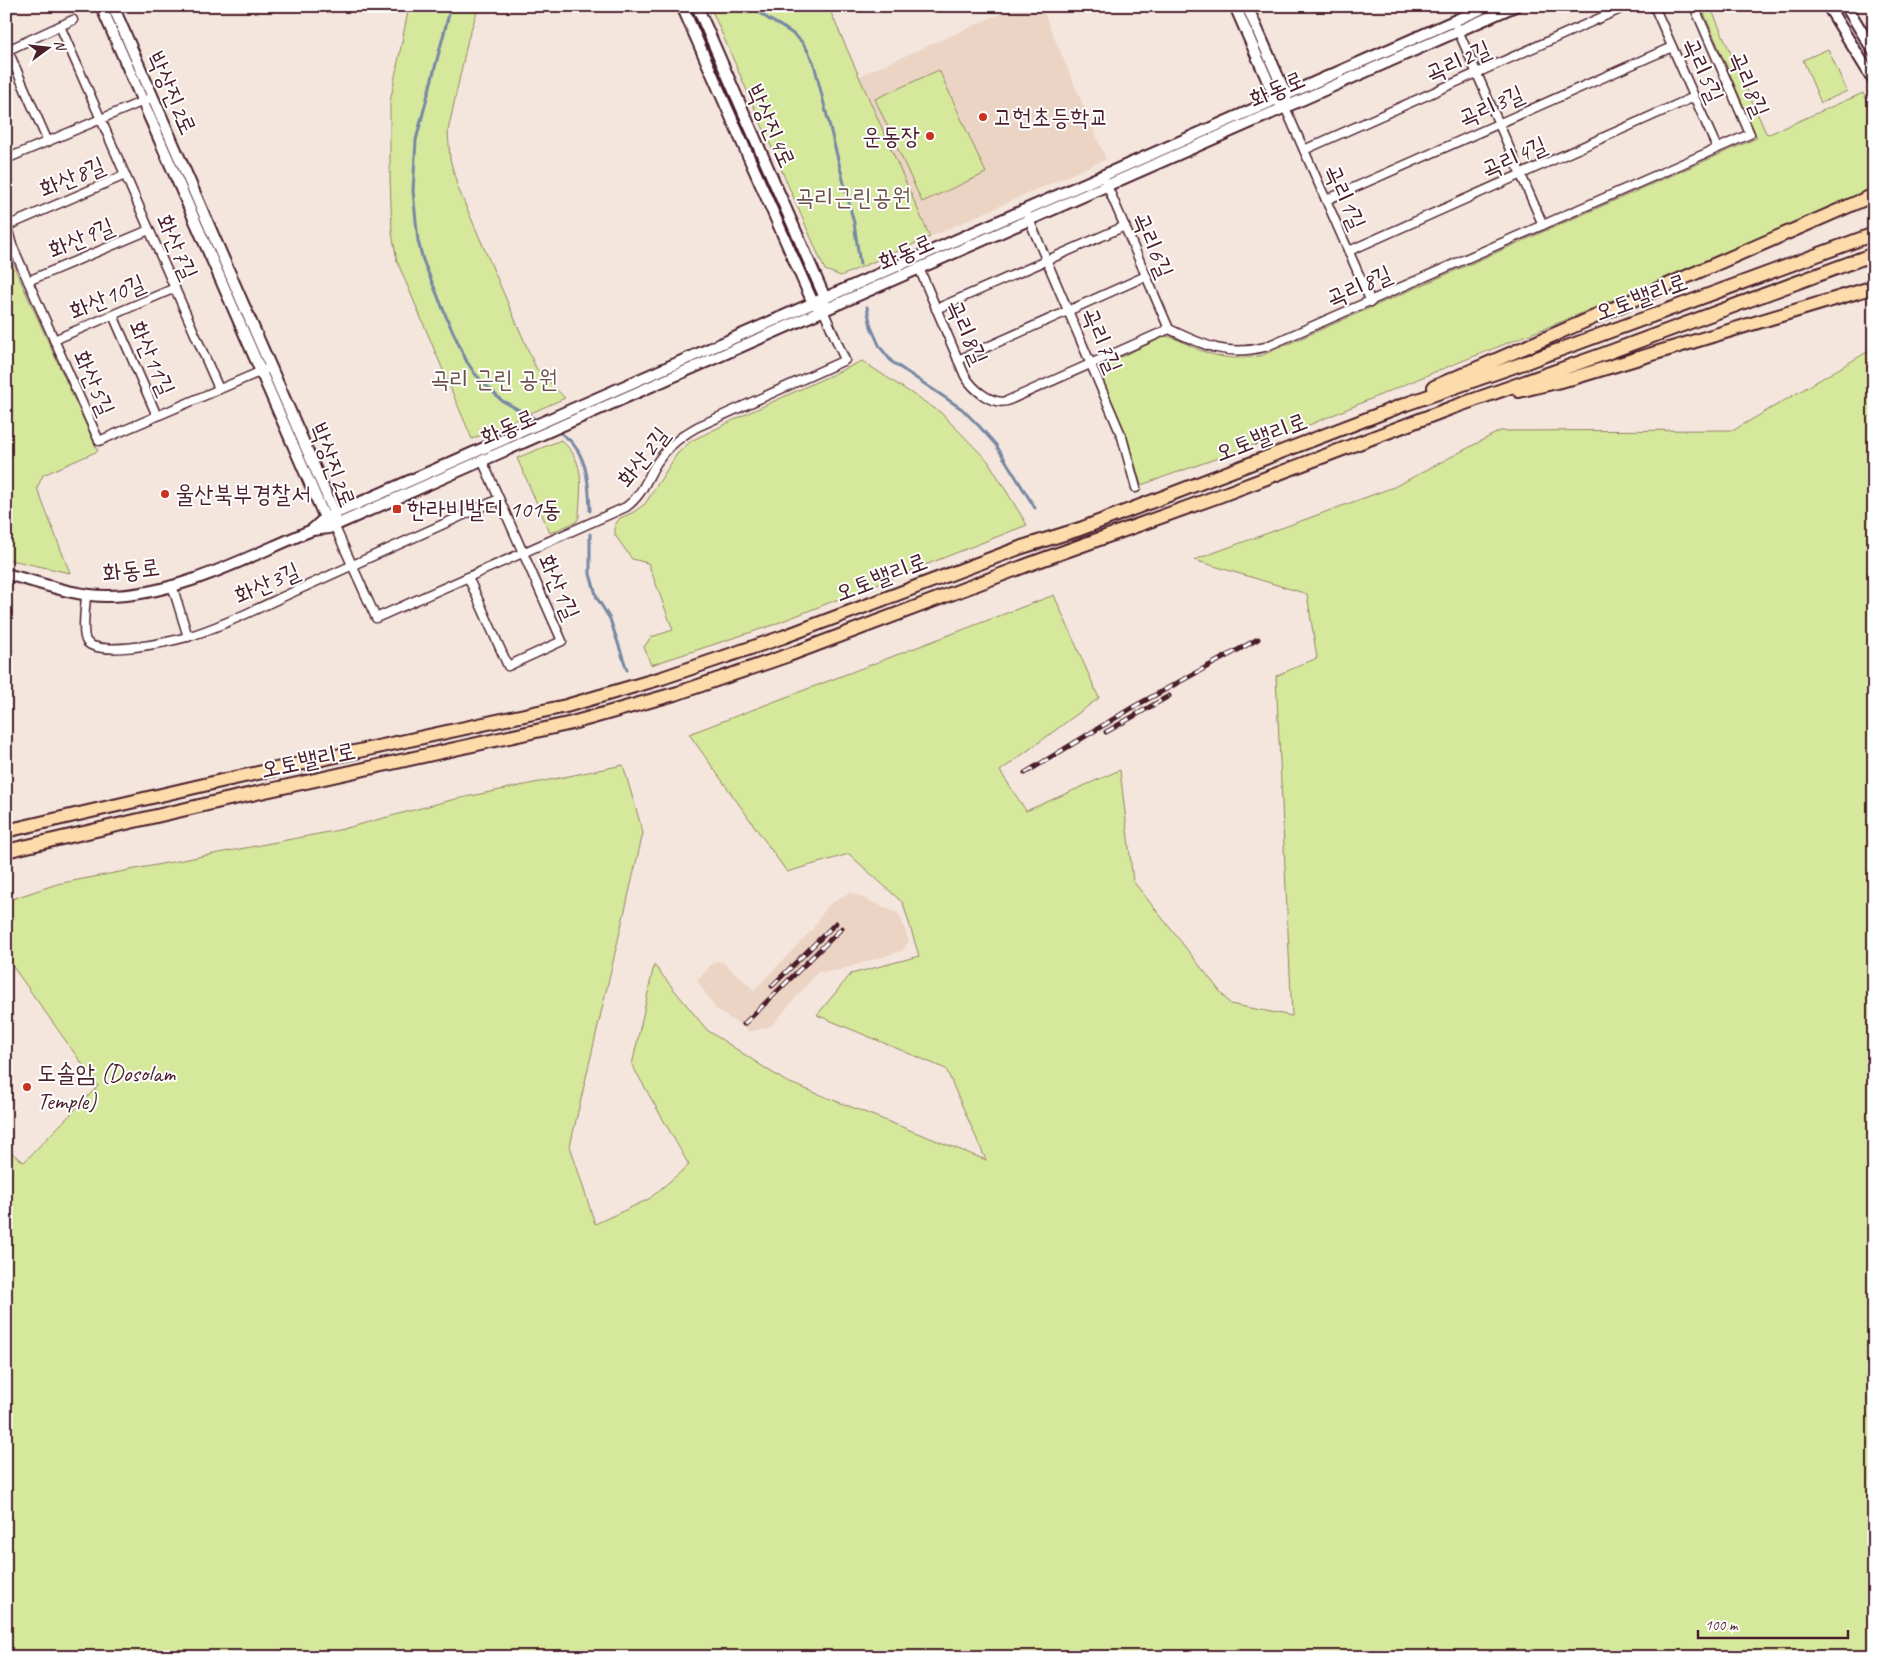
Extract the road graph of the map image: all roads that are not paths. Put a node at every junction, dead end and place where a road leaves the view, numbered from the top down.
1 (101, 6) edge
2 (113, 6) edge
3 (682, 6) edge
4 (697, 6) edge
5 (1235, 6) edge
6 (1247, 6) edge
7 (1488, 6) edge
8 (1515, 6) edge
9 (1627, 6) edge
10 (1654, 6) edge
11 (1694, 6) edge
12 (1828, 6) edge
13 (1846, 6) edge
14 (73, 20) dead end
15 (60, 26) junction
16 (1456, 26) junction
17 (1672, 47) junction
18 (7, 48) edge
19 (1874, 52) edge
20 (1477, 73) junction
21 (1874, 81) edge
22 (1281, 97) junction
23 (1694, 97) junction
24 (148, 99) junction
25 (1285, 107) junction
26 (101, 119) junction
27 (1499, 124) junction
28 (48, 142) junction
29 (1717, 148) junction
30 (1304, 150) junction
31 (6, 160) edge
32 (1521, 174) junction
33 (125, 175) junction
34 (1105, 181) junction
35 (1874, 195) edge
36 (1326, 200) junction
37 (1027, 215) junction
38 (6, 225) edge
39 (1543, 225) junction
40 (1125, 226) junction
41 (149, 230) junction
42 (1874, 234) edge
43 (1348, 251) junction
44 (1874, 254) edge
45 (1047, 260) junction
46 (919, 268) junction
47 (1146, 276) junction
48 (28, 281) junction
49 (175, 288) junction
50 (1874, 288) edge
51 (825, 298) junction
52 (1371, 302) junction
53 (812, 304) junction
54 (936, 309) junction
55 (823, 310) junction
56 (1069, 311) junction
57 (113, 315) junction
58 (1169, 329) junction
59 (54, 340) junction
60 (958, 360) junction
61 (1091, 363) junction
62 (266, 369) junction
63 (219, 389) junction
64 (1451, 408) junction
65 (1382, 413) junction
66 (158, 416) junction
67 (482, 460) junction
68 (1136, 488) dead end
69 (499, 499) junction
70 (330, 516) junction
71 (334, 526) junction
72 (312, 530) junction
73 (523, 553) junction
74 (352, 566) junction
75 (6, 574) edge
76 (468, 577) junction
77 (172, 585) junction
78 (86, 594) junction
79 (188, 637) junction
80 (6, 831) edge
81 (6, 851) edge

1 - 24 street, 박상진2로
2 - 24 street, 박상진2로
3 - 53 street, 박상진4로
4 - 51 street, 박상진4로
5 - 22 street
6 - 22 street
7 - 16 street, 화동로
8 - 16 street, 화동로
9 - 20 street, 곡리2길
10 - 17 street, 곡리5길
11 - 29 street, 곡리8길
12 - 21 street
13 - 19 street
14 - 15 street
15 - 18 street
15 - 26 street, 화산7길
16 - 20 street
16 - 22 street, 화동로
16 - 25 street, 화동로
17 - 23 street, 곡리5길
17 - 27 street, 곡리3길
18 - 28 street
20 - 27 street
20 - 30 street, 곡리2길
22 - 25 street
22 - 34 street, 화동로
23 - 29 street, 곡리5길
23 - 32 street, 곡리4길
24 - 26 street
24 - 62 street, 박상진2로
25 - 30 street, 곡리1길
25 - 34 street, 화동로
26 - 28 street
26 - 33 street, 화산7길
27 - 32 street
27 - 36 street, 곡리3길
28 - 31 street
29 - 39 street, 곡리8길
30 - 36 street, 곡리1길
32 - 39 street
32 - 43 street, 곡리4길
33 - 38 street, 화산8길
33 - 41 street, 화산7길
34 - 37 street, 화동로
34 - 40 street, 곡리6길
35 - 65 highway
36 - 43 street, 곡리1길
37 - 45 street, 곡리7길
37 - 46 street, 화동로
37 - 51 street, 화동로
38 - 48 street, 화산5길
39 - 52 street, 곡리8길
40 - 45 street
40 - 47 street, 곡리6길
41 - 48 street, 화산9길
41 - 49 street, 화산7길
42 - 65 highway, 오토밸리로
43 - 52 street, 곡리1길
44 - 64 highway, 오토밸리로
45 - 54 street
45 - 56 street, 곡리7길
46 - 54 street, 곡리8길
46 - 55 street, 화동로
47 - 56 street
47 - 58 street, 곡리6길
48 - 59 street, 화산5길
49 - 57 street, 화산10길
49 - 63 street, 화산7길
50 - 64 highway
51 - 53 street, 화동로
51 - 55 street
52 - 58 street, 곡리8길
53 - 55 street
53 - 70 street, 화동로
54 - 60 street, 곡리8길
55 - 67 street, 화동로
55 - 73 street, 화산2길
56 - 60 street
56 - 61 street, 곡리7길
57 - 59 street, 화산10길
57 - 66 street, 화산11길
58 - 61 street, 곡리8길
59 - 66 street, 화산5길
60 - 61 street, 곡리8길
61 - 68 street, 곡리7길
62 - 63 street, 화산5길
62 - 70 street, 박상진2로
63 - 66 street, 화산5길
64 - 81 highway, 오토밸리로
65 - 80 highway, 오토밸리로
67 - 69 street, 화산1길
67 - 71 street, 화동로
69 - 73 street, 화산1길
69 - 74 street, 화산3길
70 - 71 street, 박상진2로
70 - 72 street, 화동로
71 - 72 street, 화동로
71 - 74 street, 화산2길
72 - 77 street, 화동로
73 - 76 street, 화산2길
73 - 76 street, 화산1길
74 - 76 street, 화산2길
74 - 79 street, 화산3길
75 - 78 street, 화동로
77 - 78 street, 화동로
77 - 79 street
78 - 79 street, 화산3길

